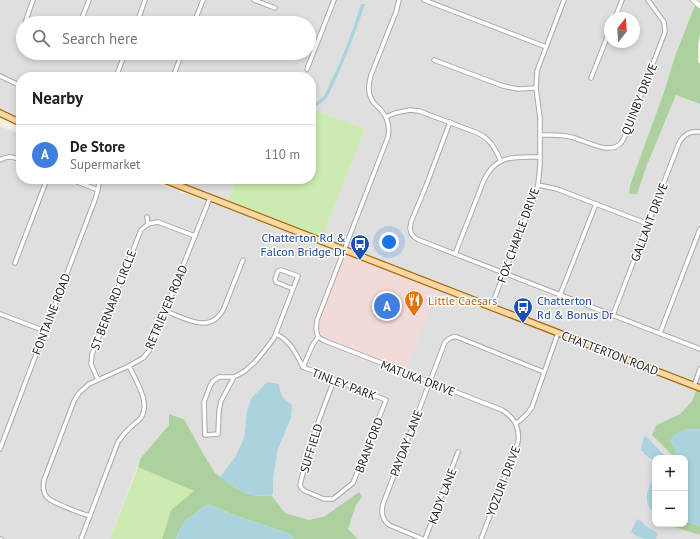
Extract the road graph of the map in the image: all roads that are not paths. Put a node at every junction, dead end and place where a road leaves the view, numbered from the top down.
1 (33, 0) edge
2 (90, 0) edge
3 (145, 0) edge
4 (203, 0) edge
5 (254, 0) edge
6 (334, 0) edge
7 (399, 0) edge
8 (424, 0) edge
9 (440, 0) edge
10 (564, 0) edge
11 (622, 0) edge
12 (648, 0) edge
13 (693, 0) edge
14 (438, 5) junction
15 (700, 6) edge
16 (275, 8) dead end
17 (617, 12) edge
18 (27, 16) edge
19 (83, 16) edge
20 (139, 16) edge
21 (197, 16) edge
22 (604, 45) edge
23 (316, 46) edge
24 (546, 47) junction
25 (122, 60) edge
26 (179, 60) edge
27 (311, 60) edge
28 (434, 60) dead end
29 (307, 69) dead end
30 (118, 72) edge
31 (175, 72) edge
32 (0, 76) edge
33 (591, 78) dead end
34 (16, 84) edge
35 (536, 88) junction
36 (370, 96) junction
37 (366, 98) dead end
38 (0, 113) edge
39 (386, 117) junction
40 (16, 121) edge
41 (450, 122) junction
42 (700, 132) edge
43 (540, 135) junction
44 (540, 157) junction
45 (16, 158) edge
46 (2, 159) edge
47 (501, 161) junction
48 (45, 184) edge
49 (83, 184) edge
50 (99, 184) edge
51 (175, 184) edge
52 (538, 185) junction
53 (98, 190) junction
54 (210, 198) junction
55 (596, 204) junction
56 (147, 217) dead end
57 (148, 224) junction
58 (648, 224) junction
59 (700, 229) edge
60 (195, 236) junction
61 (344, 250) junction
62 (455, 254) junction
63 (243, 260) dead end
64 (15, 263) dead end
65 (504, 273) junction
66 (293, 289) junction
67 (560, 295) junction
68 (491, 307) junction
69 (166, 311) junction
70 (0, 314) edge
71 (613, 315) junction
72 (45, 331) junction
73 (558, 333) junction
74 (660, 333) junction
75 (276, 334) junction
76 (318, 337) junction
77 (700, 349) edge
78 (129, 366) junction
79 (303, 367) junction
80 (700, 369) edge
81 (544, 372) junction
82 (234, 377) junction
83 (98, 380) junction
84 (334, 380) junction
85 (429, 382) junction
86 (694, 386) junction
87 (700, 388) edge
88 (386, 400) joint
89 (516, 423) junction
90 (0, 449) edge
91 (458, 452) dead end
92 (328, 500) joint
93 (90, 516) junction
94 (81, 539) edge
95 (424, 539) edge
96 (481, 539) edge

1 - 18 street
2 - 19 street
3 - 20 street
4 - 21 street
5 - 16 street
6 - 23 street
7 - 36 street
8 - 14 street
9 - 14 street
10 - 24 street, FOX CHAPLE DRIVE
11 - 17 street
12 - 43 street, QUINBY DRIVE
13 - 15 street
14 - 24 street
22 - 33 street
24 - 35 street, FOX CHAPLE DRIVE
25 - 30 street
26 - 31 street
27 - 29 street
28 - 35 street
32 - 34 street
35 - 43 street, FOX CHAPLE DRIVE
36 - 37 street
36 - 39 street
38 - 40 main road
39 - 41 street
39 - 61 street
41 - 47 street
41 - 62 street
42 - 58 street, GALLANT DRIVE
43 - 44 street, FOX CHAPLE DRIVE
44 - 47 street
44 - 52 street, FOX CHAPLE DRIVE
45 - 46 street
47 - 62 street
48 - 64 street
49 - 53 street
50 - 53 street, FONTAINE ROAD
51 - 54 main road, CHATTERTON ROAD
52 - 55 street
52 - 65 street, FOX CHAPLE DRIVE
53 - 72 street, FONTAINE ROAD
54 - 60 street, RETRIEVER ROAD
54 - 61 main road, CHATTERTON ROAD
55 - 58 street
55 - 67 street
56 - 57 street
57 - 60 street
57 - 83 street, ST BERNARD CIRCLE
58 - 71 street, GALLANT DRIVE
59 - 74 street
60 - 69 street, RETRIEVER ROAD
61 - 68 main road, CHATTERTON ROAD
61 - 76 street
62 - 65 street
63 - 69 street
65 - 67 street
65 - 68 street, FOX CHAPLE DRIVE
66 - 66 street
66 - 75 street
67 - 71 street
68 - 73 main road, CHATTERTON ROAD
69 - 78 street, RETRIEVER ROAD
70 - 72 street
71 - 74 street
72 - 90 street, FONTAINE ROAD
73 - 81 street
73 - 86 main road, CHATTERTON ROAD
74 - 77 street
75 - 79 street, TINLEY PARK
75 - 82 street
76 - 79 street, TINLEY PARK
76 - 85 street, MATUKA DRIVE
78 - 83 street, RETRIEVER ROAD
78 - 93 street
79 - 84 street, TINLEY PARK
80 - 86 street
81 - 85 street, PAYDAY LANE
81 - 89 street
82 - 82 street
83 - 93 street, RETRIEVER ROAD
84 - 88 street, TINLEY PARK
84 - 92 street, SUFFIELD
85 - 89 street, MATUKA DRIVE
85 - 95 street, PAYDAY LANE
86 - 87 main road, CHATTERTON ROAD
88 - 92 street, BRANFORD
89 - 96 street, YOZURI DRIVE
91 - 95 street, KADY LANE
93 - 94 street

